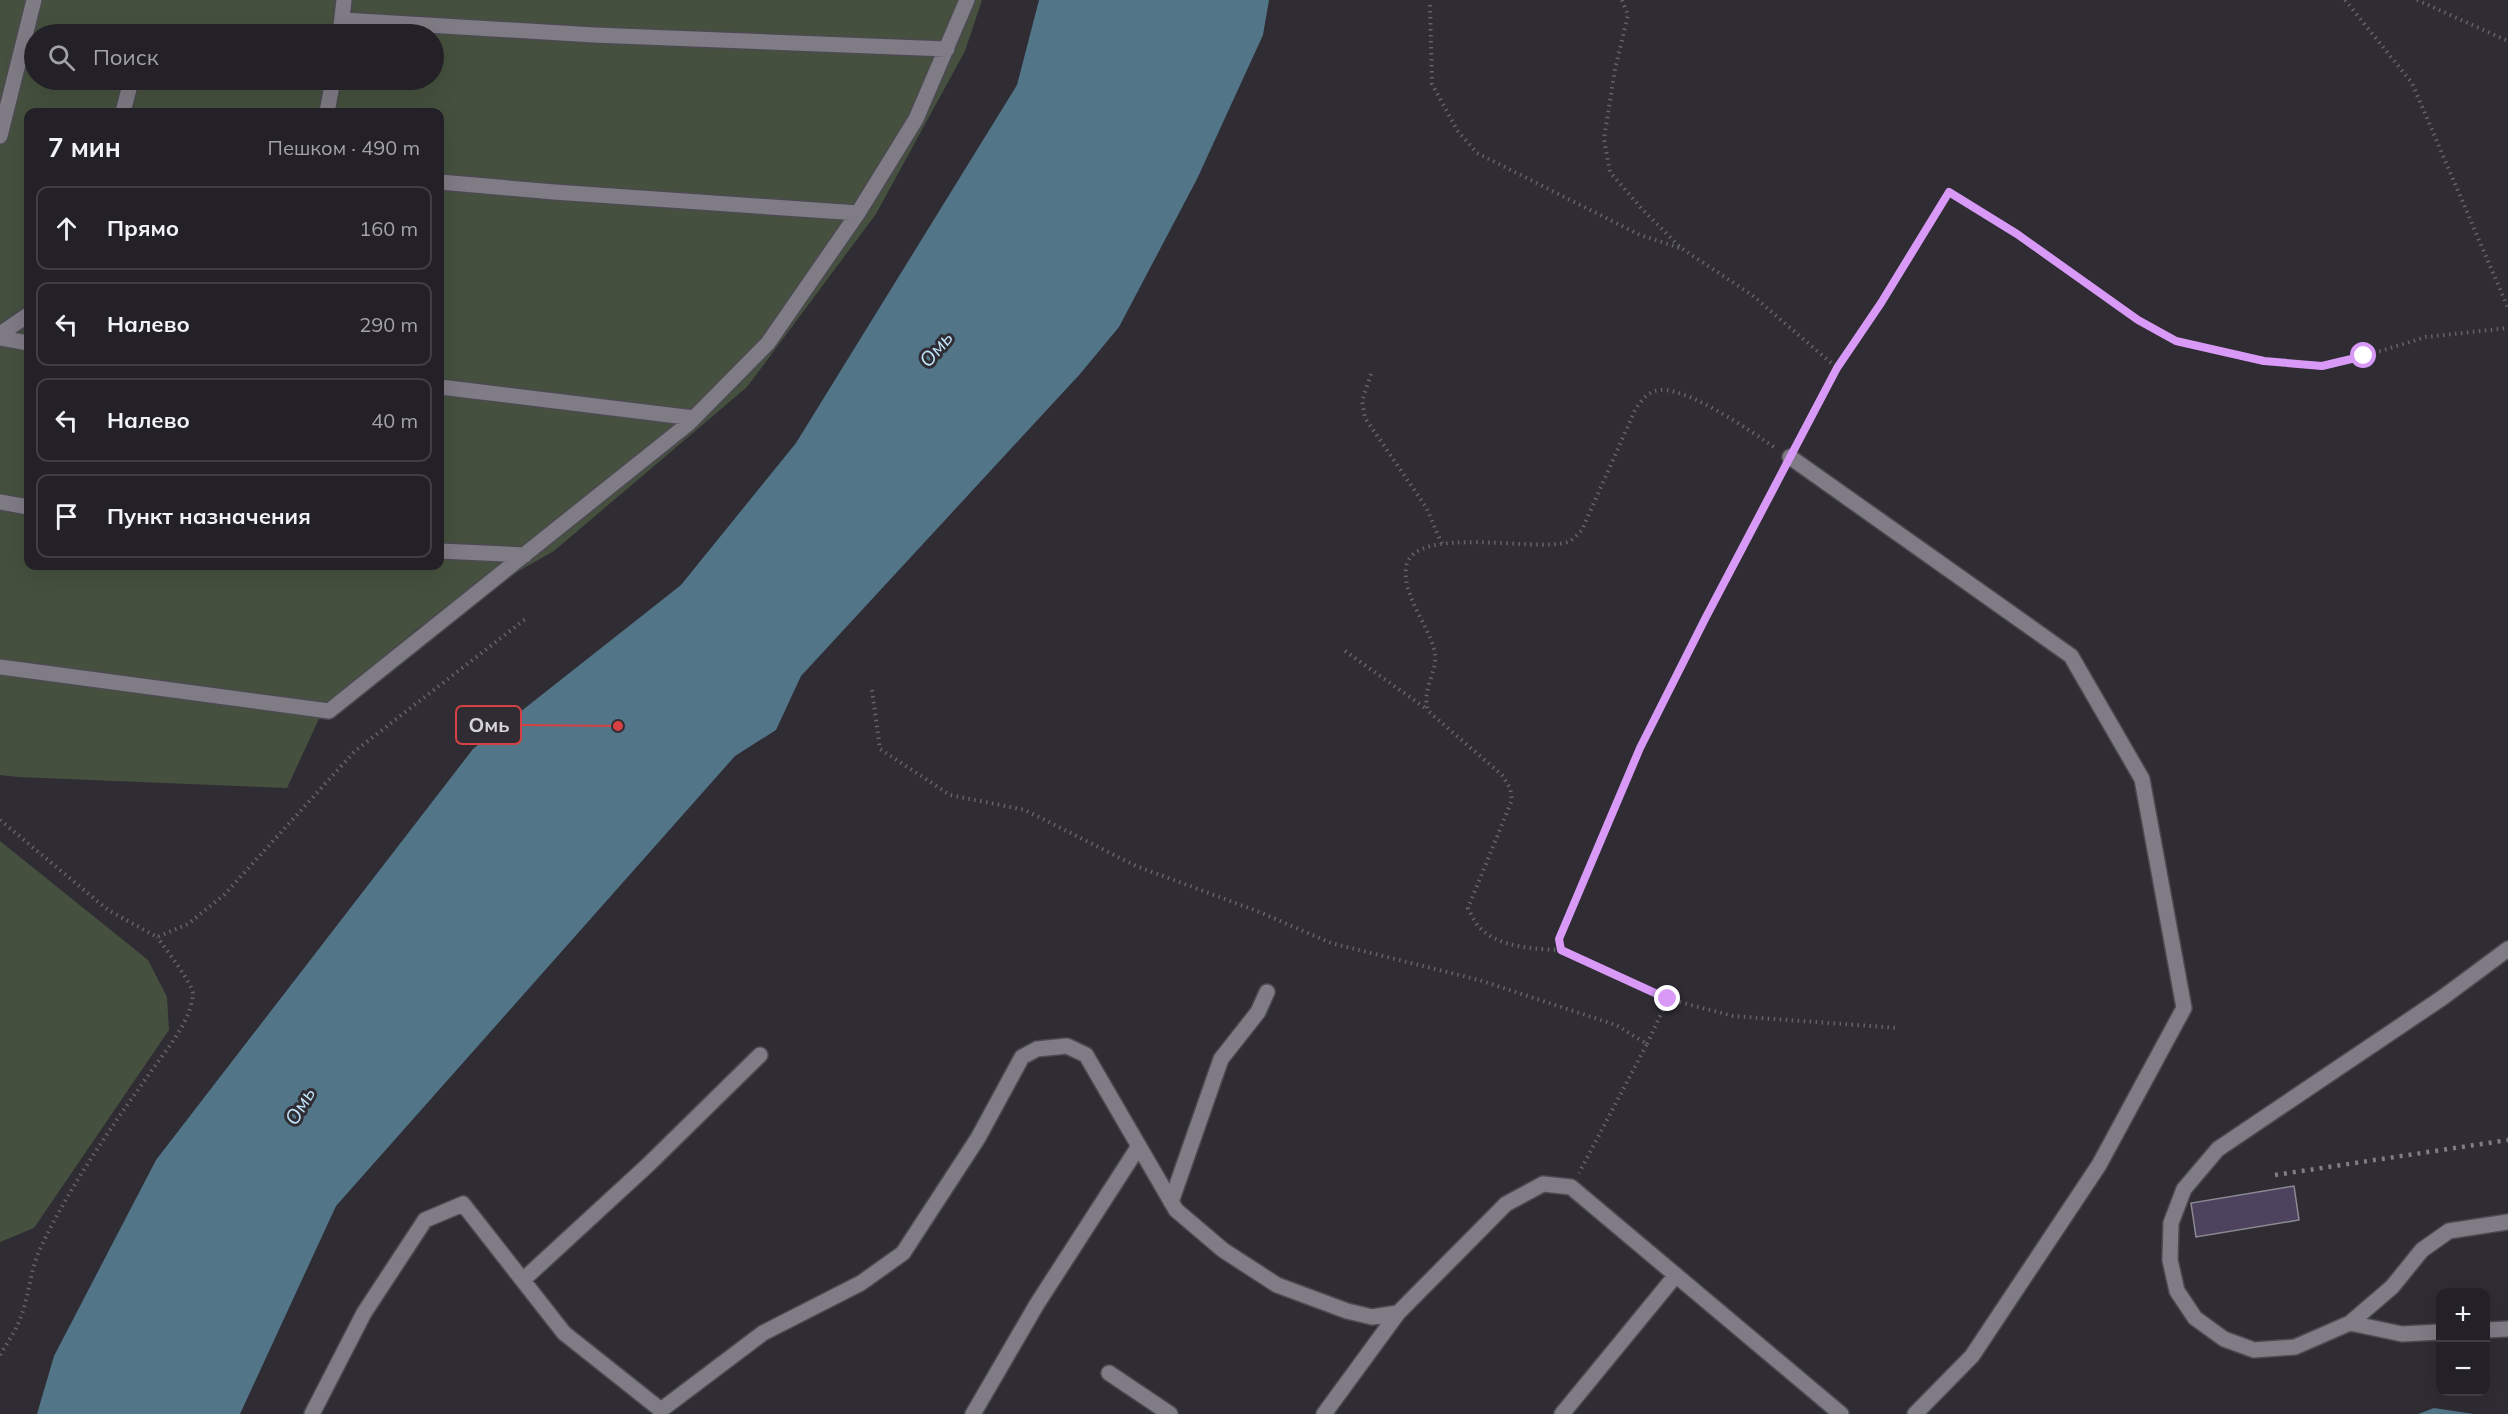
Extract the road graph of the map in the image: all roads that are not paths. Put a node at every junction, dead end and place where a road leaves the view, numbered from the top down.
1 (34, 0) edge
2 (344, 0) edge
3 (968, 0) edge
4 (28, 24) edge
5 (342, 24) edge
6 (444, 30) edge
7 (24, 40) edge
8 (947, 49) junction
9 (129, 90) edge
10 (331, 90) edge
11 (124, 108) edge
12 (328, 108) edge
13 (0, 136) edge
14 (444, 182) edge
15 (858, 213) junction
16 (24, 318) edge
17 (0, 334) edge
18 (0, 338) edge
19 (24, 342) edge
20 (444, 387) edge
21 (694, 418) junction
22 (1790, 457) road end
23 (0, 502) edge
24 (24, 506) edge
25 (444, 551) edge
26 (525, 555) junction
27 (0, 667) edge
28 (2508, 949) edge
29 (1267, 992) dead end
30 (760, 1055) dead end
31 (1139, 1146) junction
32 (1171, 1202) junction
33 (2508, 1221) edge
34 (1676, 1275) junction
35 (523, 1280) junction
36 (1398, 1313) junction
37 (2350, 1323) junction
38 (2508, 1329) edge
39 (2490, 1330) edge
40 (2436, 1332) edge
41 (1109, 1372) dead end
42 (659, 1412) edge
43 (312, 1414) edge
44 (973, 1414) edge
45 (1170, 1414) edge
46 (1324, 1414) edge
47 (1562, 1414) edge
48 (1841, 1414) edge
49 (1915, 1414) edge

1 - 4 street
2 - 5 street
3 - 8 street
6 - 8 street
7 - 13 street
8 - 15 street
9 - 11 street
10 - 12 street
14 - 15 street
15 - 21 street
16 - 17 street
18 - 19 street
20 - 21 street
21 - 26 street
22 - 49 street
23 - 24 street
25 - 26 street
26 - 27 street
28 - 37 street
29 - 32 street
30 - 35 street
31 - 32 street
31 - 42 street
31 - 44 street
32 - 36 street
33 - 37 street
34 - 36 street
34 - 47 street
34 - 48 street
35 - 42 street
35 - 43 street
36 - 46 street
37 - 40 street
38 - 39 street
41 - 45 street

